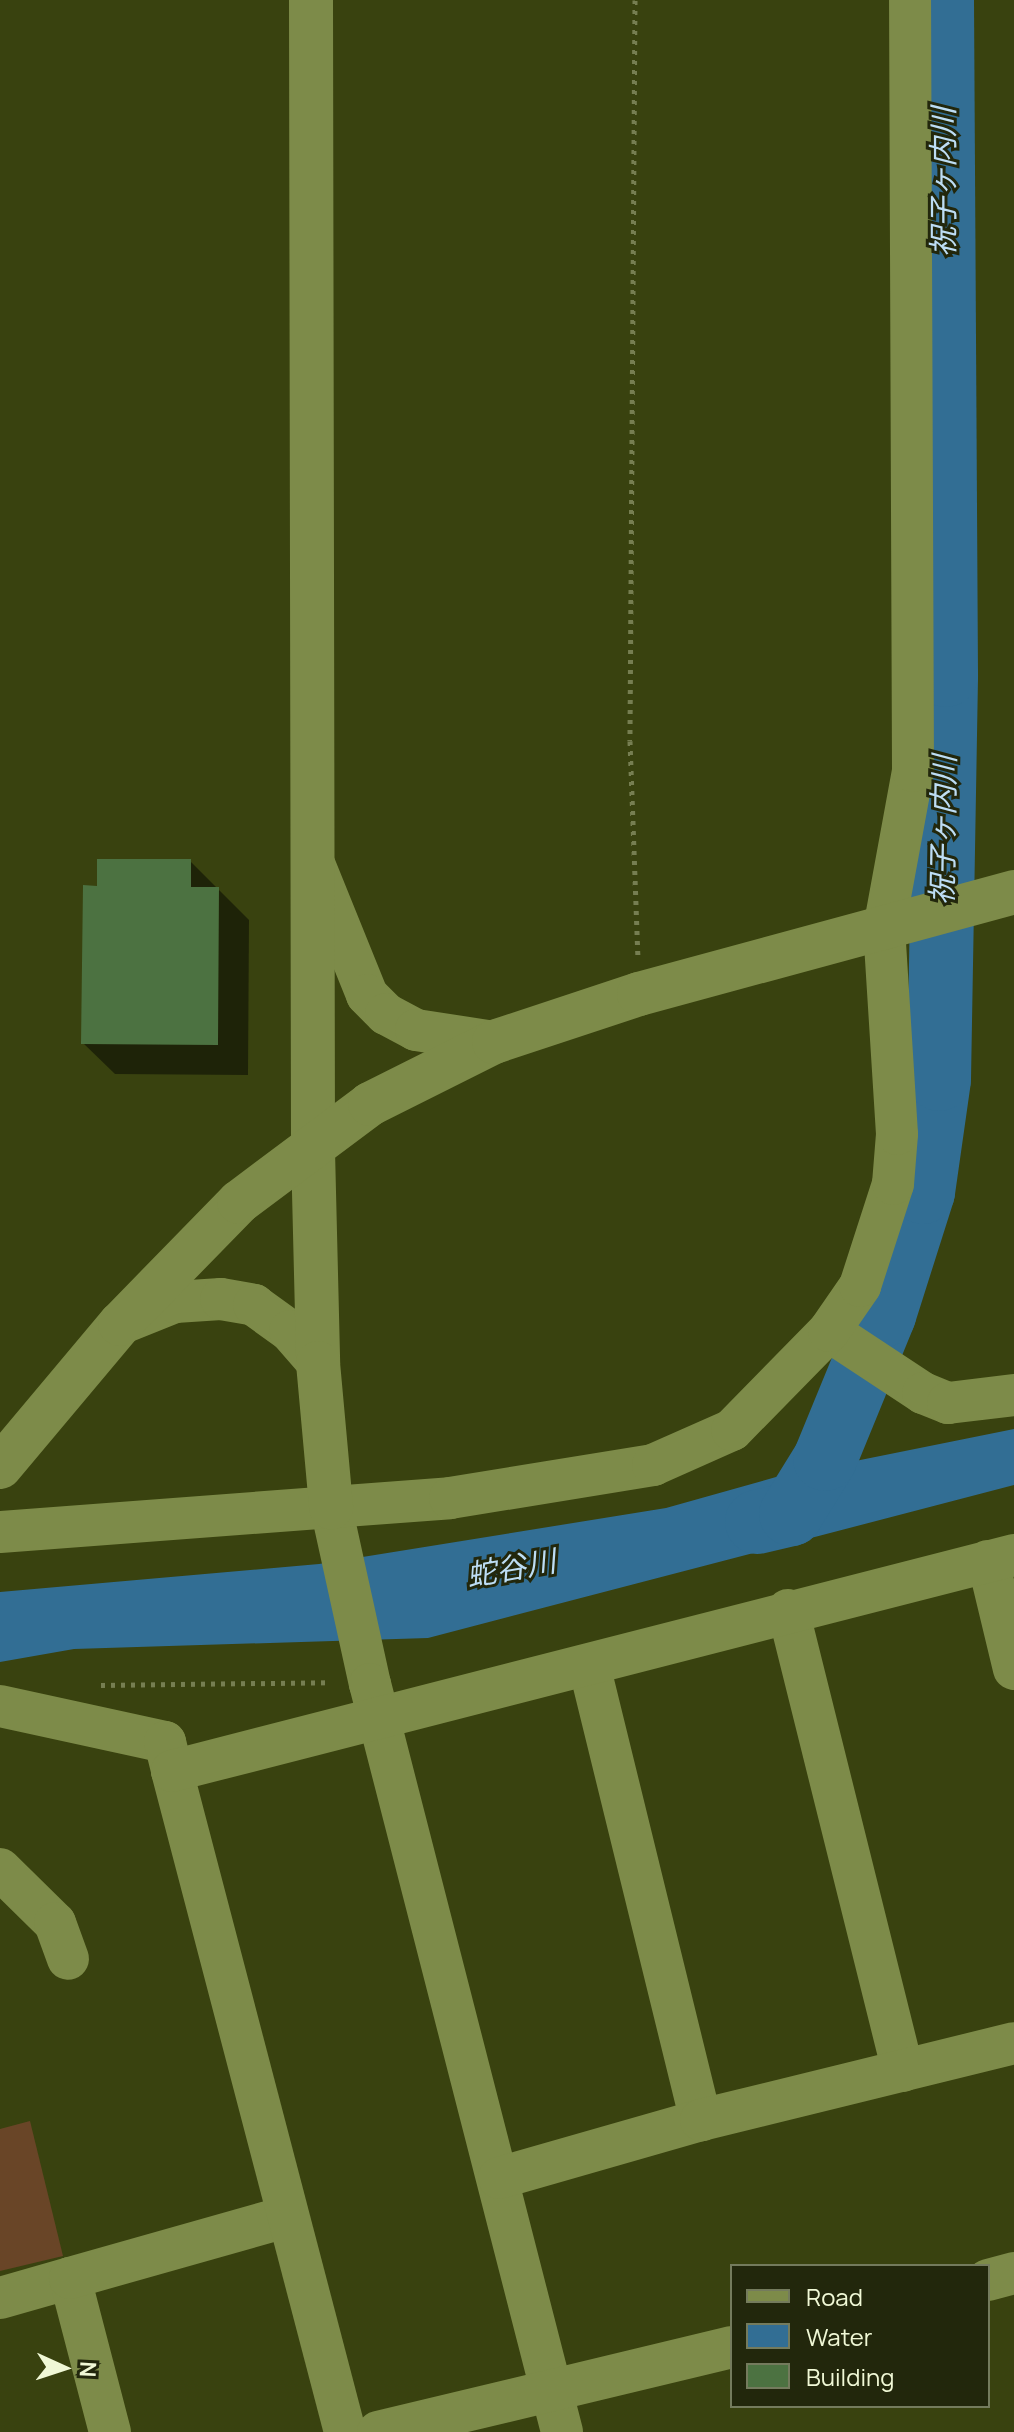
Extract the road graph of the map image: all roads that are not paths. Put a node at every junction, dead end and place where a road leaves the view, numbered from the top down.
1 (311, 0) edge
2 (910, 0) edge
3 (315, 866) junction
4 (1014, 892) edge
5 (891, 928) junction
6 (494, 1042) junction
7 (313, 1151) junction
8 (120, 1324) junction
9 (829, 1331) junction
10 (318, 1363) junction
11 (1014, 1395) edge
12 (0, 1467) edge
13 (331, 1507) junction
14 (0, 1532) edge
15 (1001, 1558) edge
16 (788, 1610) junction
17 (589, 1665) junction
18 (1014, 1669) edge
19 (374, 1700) junction
20 (0, 1706) edge
21 (172, 1771) junction
22 (0, 1869) edge
23 (68, 1959) dead end
24 (1014, 2043) edge
25 (903, 2071) junction
26 (701, 2120) junction
27 (499, 2178) junction
28 (286, 2217) junction
29 (1014, 2273) edge
30 (70, 2278) junction
31 (990, 2279) edge
32 (0, 2298) edge
33 (730, 2348) edge
34 (557, 2413) edge
35 (110, 2432) edge
36 (345, 2432) edge
37 (378, 2432) edge

1 - 3 street
2 - 5 street
3 - 6 street
3 - 7 street
4 - 5 street
5 - 6 street
5 - 9 street
6 - 7 street
7 - 8 street
7 - 10 street
8 - 10 street
8 - 12 street
9 - 11 street
9 - 13 street
10 - 13 street
13 - 14 street
13 - 19 street
15 - 16 street
15 - 18 street
16 - 17 street
16 - 25 street
17 - 19 street
17 - 26 street
19 - 21 street
19 - 27 street
20 - 21 street
21 - 28 street
22 - 23 street
24 - 25 street
25 - 26 street
26 - 27 street
27 - 34 street
28 - 30 street
28 - 36 street
29 - 31 street
30 - 32 street
30 - 35 street
33 - 34 street
34 - 37 street

